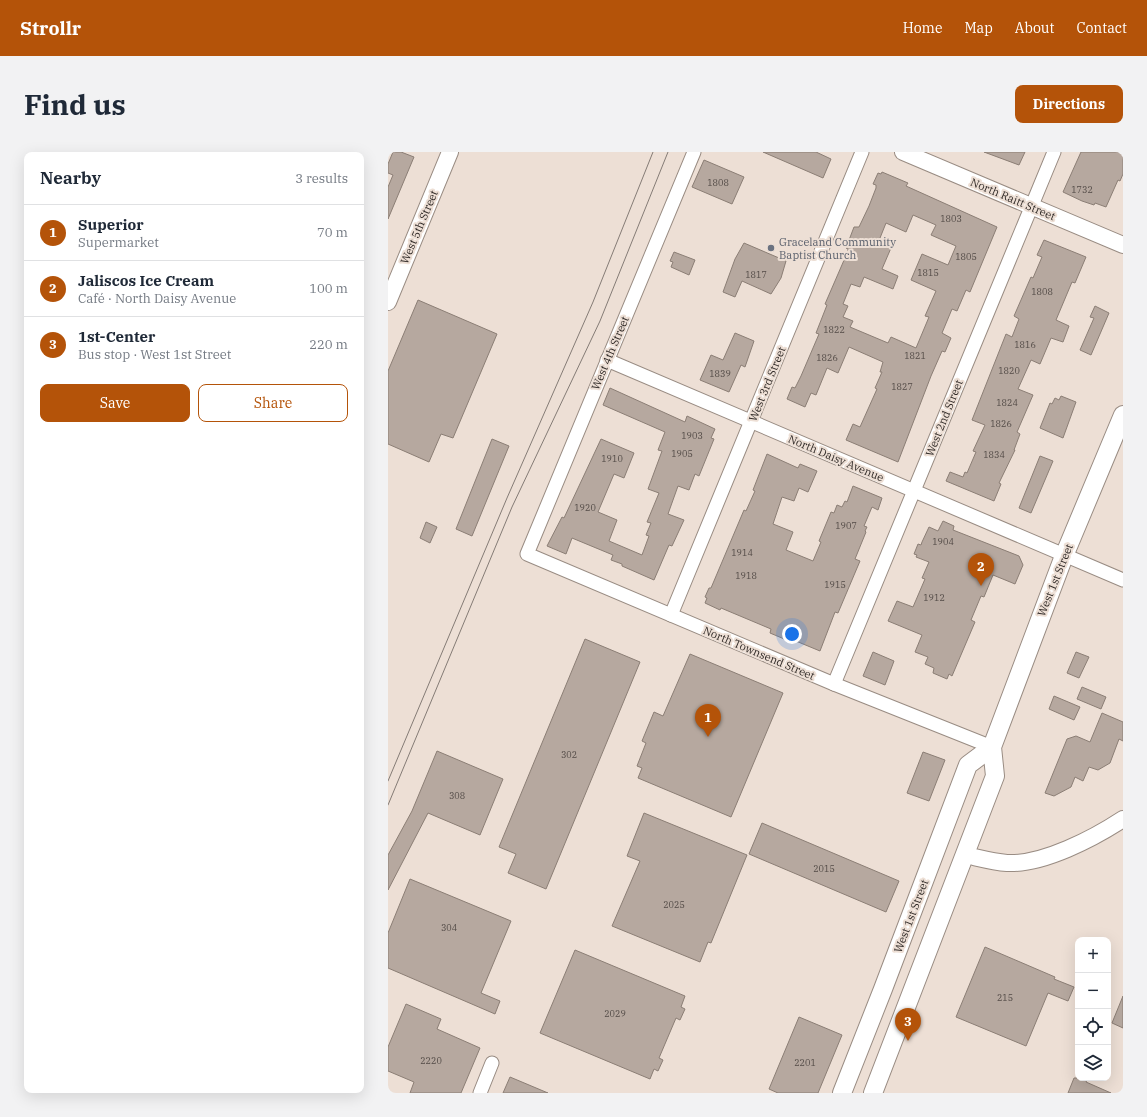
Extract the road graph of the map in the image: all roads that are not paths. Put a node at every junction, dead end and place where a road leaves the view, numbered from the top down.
1 (450, 152) edge
2 (694, 152) edge
3 (862, 152) edge
4 (903, 152) edge
5 (1054, 152) edge
6 (1030, 207) junction
7 (1123, 245) edge
8 (389, 298) edge
9 (607, 360) junction
10 (1123, 415) edge
11 (751, 422) junction
12 (914, 492) junction
13 (527, 554) joint
14 (1064, 556) junction
15 (1123, 580) edge
16 (671, 615) junction
17 (834, 684) junction
18 (992, 747) junction
19 (1123, 819) edge
20 (965, 856) junction
21 (492, 1063) dead end
22 (480, 1093) edge
23 (842, 1093) edge
24 (873, 1093) edge

1 - 8 street, West 5th Street
2 - 9 street, West 4th Street
3 - 11 street, West 3rd Street
4 - 6 street, North Raitt Street
5 - 6 street, West 2nd Street
6 - 7 street, North Raitt Street
6 - 12 street, West 2nd Street
9 - 11 street, North Daisy Avenue
9 - 13 street, West 4th Street
10 - 14 main road, West 1st Street
11 - 12 street, North Daisy Avenue
11 - 16 street, West 3rd Street
12 - 14 street, North Daisy Avenue
12 - 17 street, West 2nd Street
13 - 16 street, North Townsend Street
14 - 15 street, North Daisy Avenue
14 - 18 main road, West 1st Street
16 - 17 street, North Townsend Street
17 - 18 street, North Townsend Street
18 - 20 main road, West 1st Street
18 - 23 main road, West 1st Street
19 - 20 street
20 - 24 main road, West 1st Street
21 - 22 street

